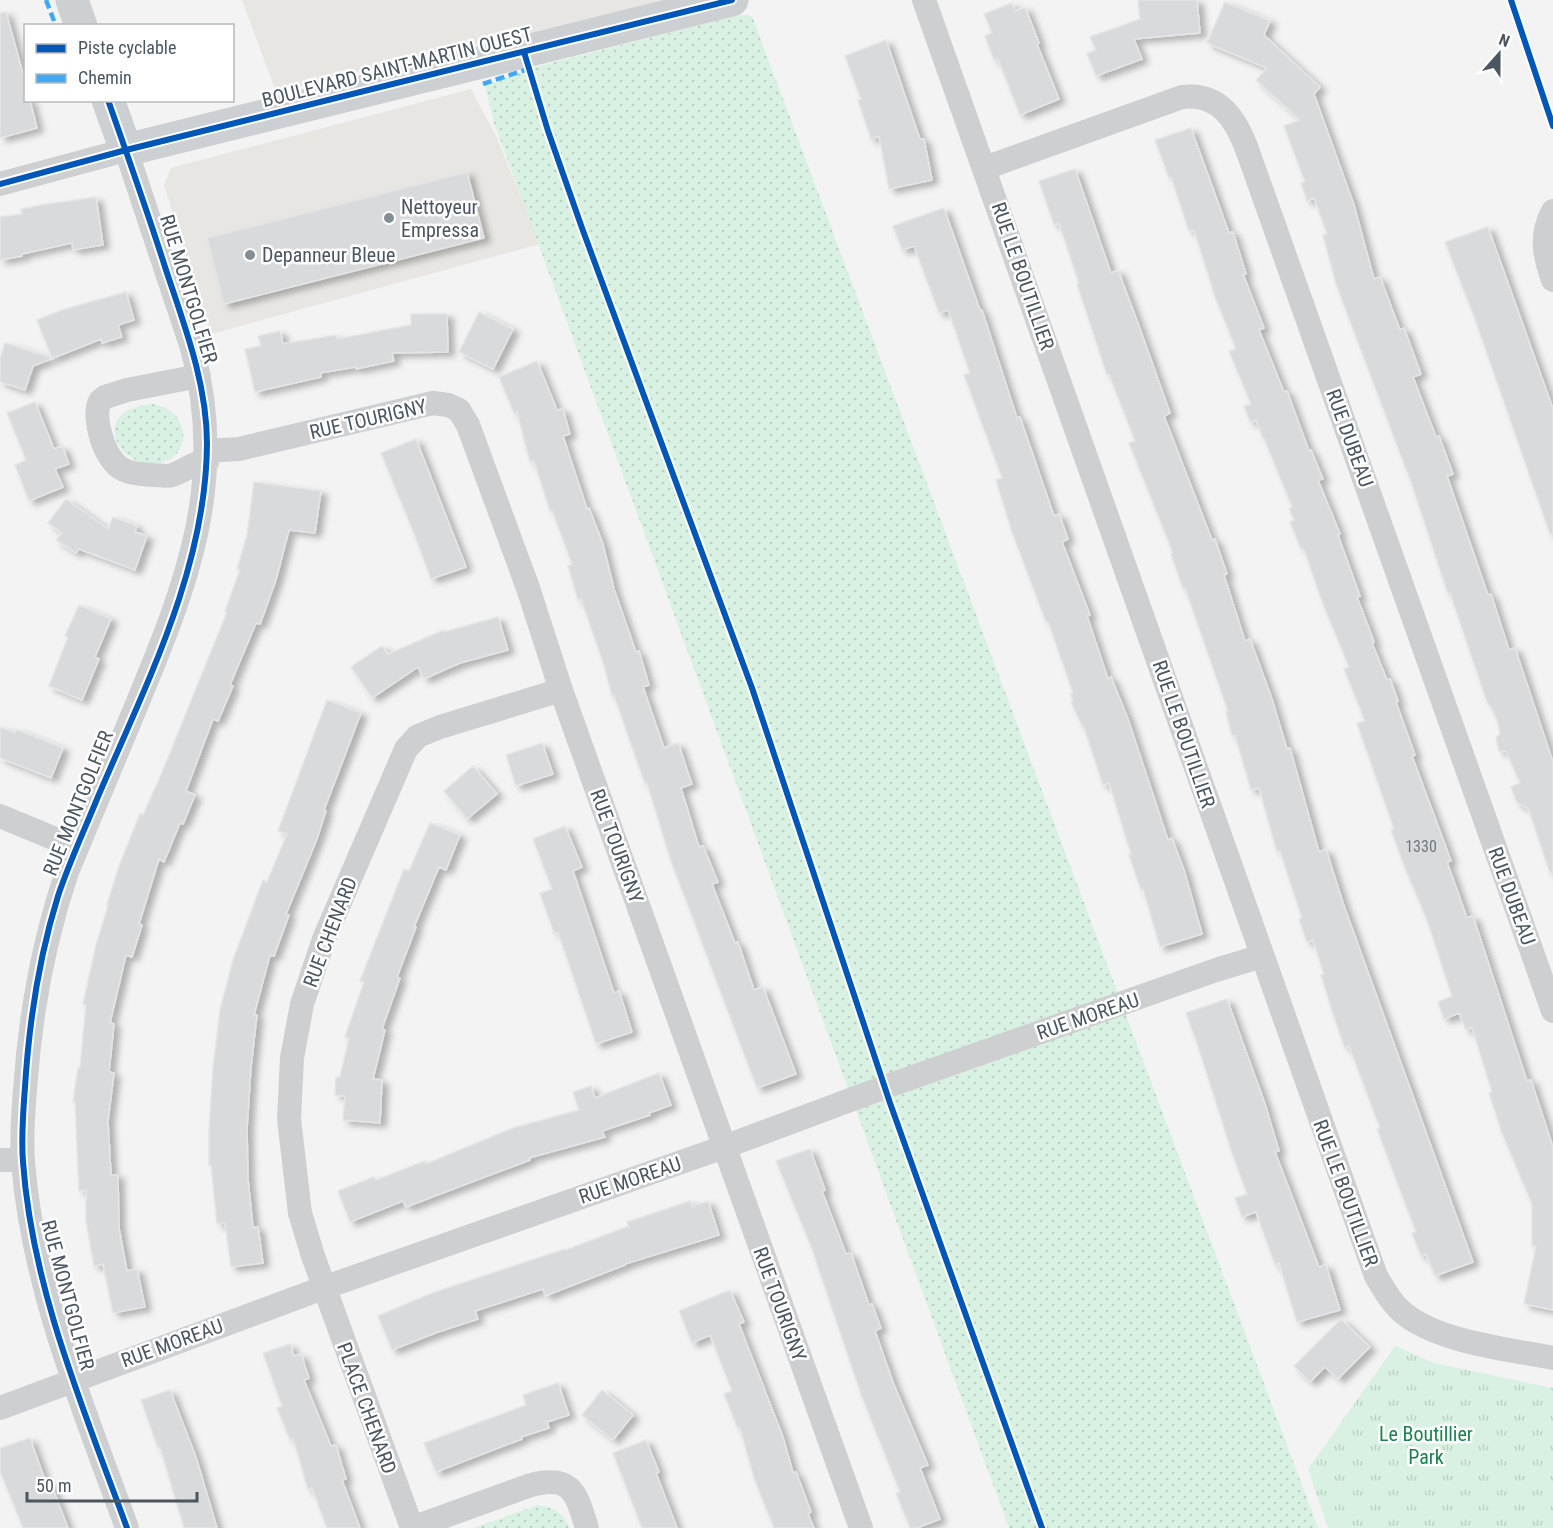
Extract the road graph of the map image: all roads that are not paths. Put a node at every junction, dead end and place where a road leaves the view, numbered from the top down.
1 (72, 0) edge
2 (732, 0) edge
3 (924, 0) edge
4 (80, 24) edge
5 (109, 102) edge
6 (126, 150) junction
7 (985, 168) junction
8 (0, 184) edge
9 (1553, 211) edge
10 (1553, 280) edge
11 (199, 376) junction
12 (206, 457) junction
13 (561, 690) junction
14 (0, 816) edge
15 (77, 848) junction
16 (1262, 956) junction
17 (1553, 1011) edge
18 (724, 1147) junction
19 (11, 1160) edge
20 (323, 1288) junction
21 (1553, 1358) edge
22 (74, 1380) junction
23 (0, 1407) edge
24 (127, 1528) edge
25 (412, 1528) edge
26 (587, 1528) edge
27 (861, 1528) edge

1 - 4 main road
2 - 6 main road, BOULEVARD SAINT-MARTIN OUEST
3 - 7 street, RUE LE BOUTILLIER
5 - 6 main road, RUE MONTGOLFIER
6 - 8 street, BOULEVARD SAINT-MARTIN OUEST
6 - 11 street, RUE MONTGOLFIER
7 - 16 street, RUE LE BOUTILLIER
7 - 17 street, RUE DUBEAU
9 - 10 street
11 - 12 street, RUE MONTGOLFIER
11 - 12 street, RUE MONTGOLFIER
12 - 13 street, RUE TOURIGNY
12 - 15 street, RUE MONTGOLFIER
13 - 18 street, RUE TOURIGNY
13 - 20 street, RUE CHENARD
14 - 15 street
15 - 19 street, RUE MONTGOLFIER
16 - 18 street, RUE MOREAU
16 - 21 street, RUE LE BOUTILLIER
18 - 20 street, RUE MOREAU
18 - 27 street, RUE TOURIGNY
19 - 22 street, RUE MONTGOLFIER
20 - 22 street, RUE MOREAU
20 - 25 street, PLACE CHENARD
22 - 23 street, RUE MOREAU
22 - 24 street, RUE MONTGOLFIER
25 - 26 street, PLACE CHENARD

